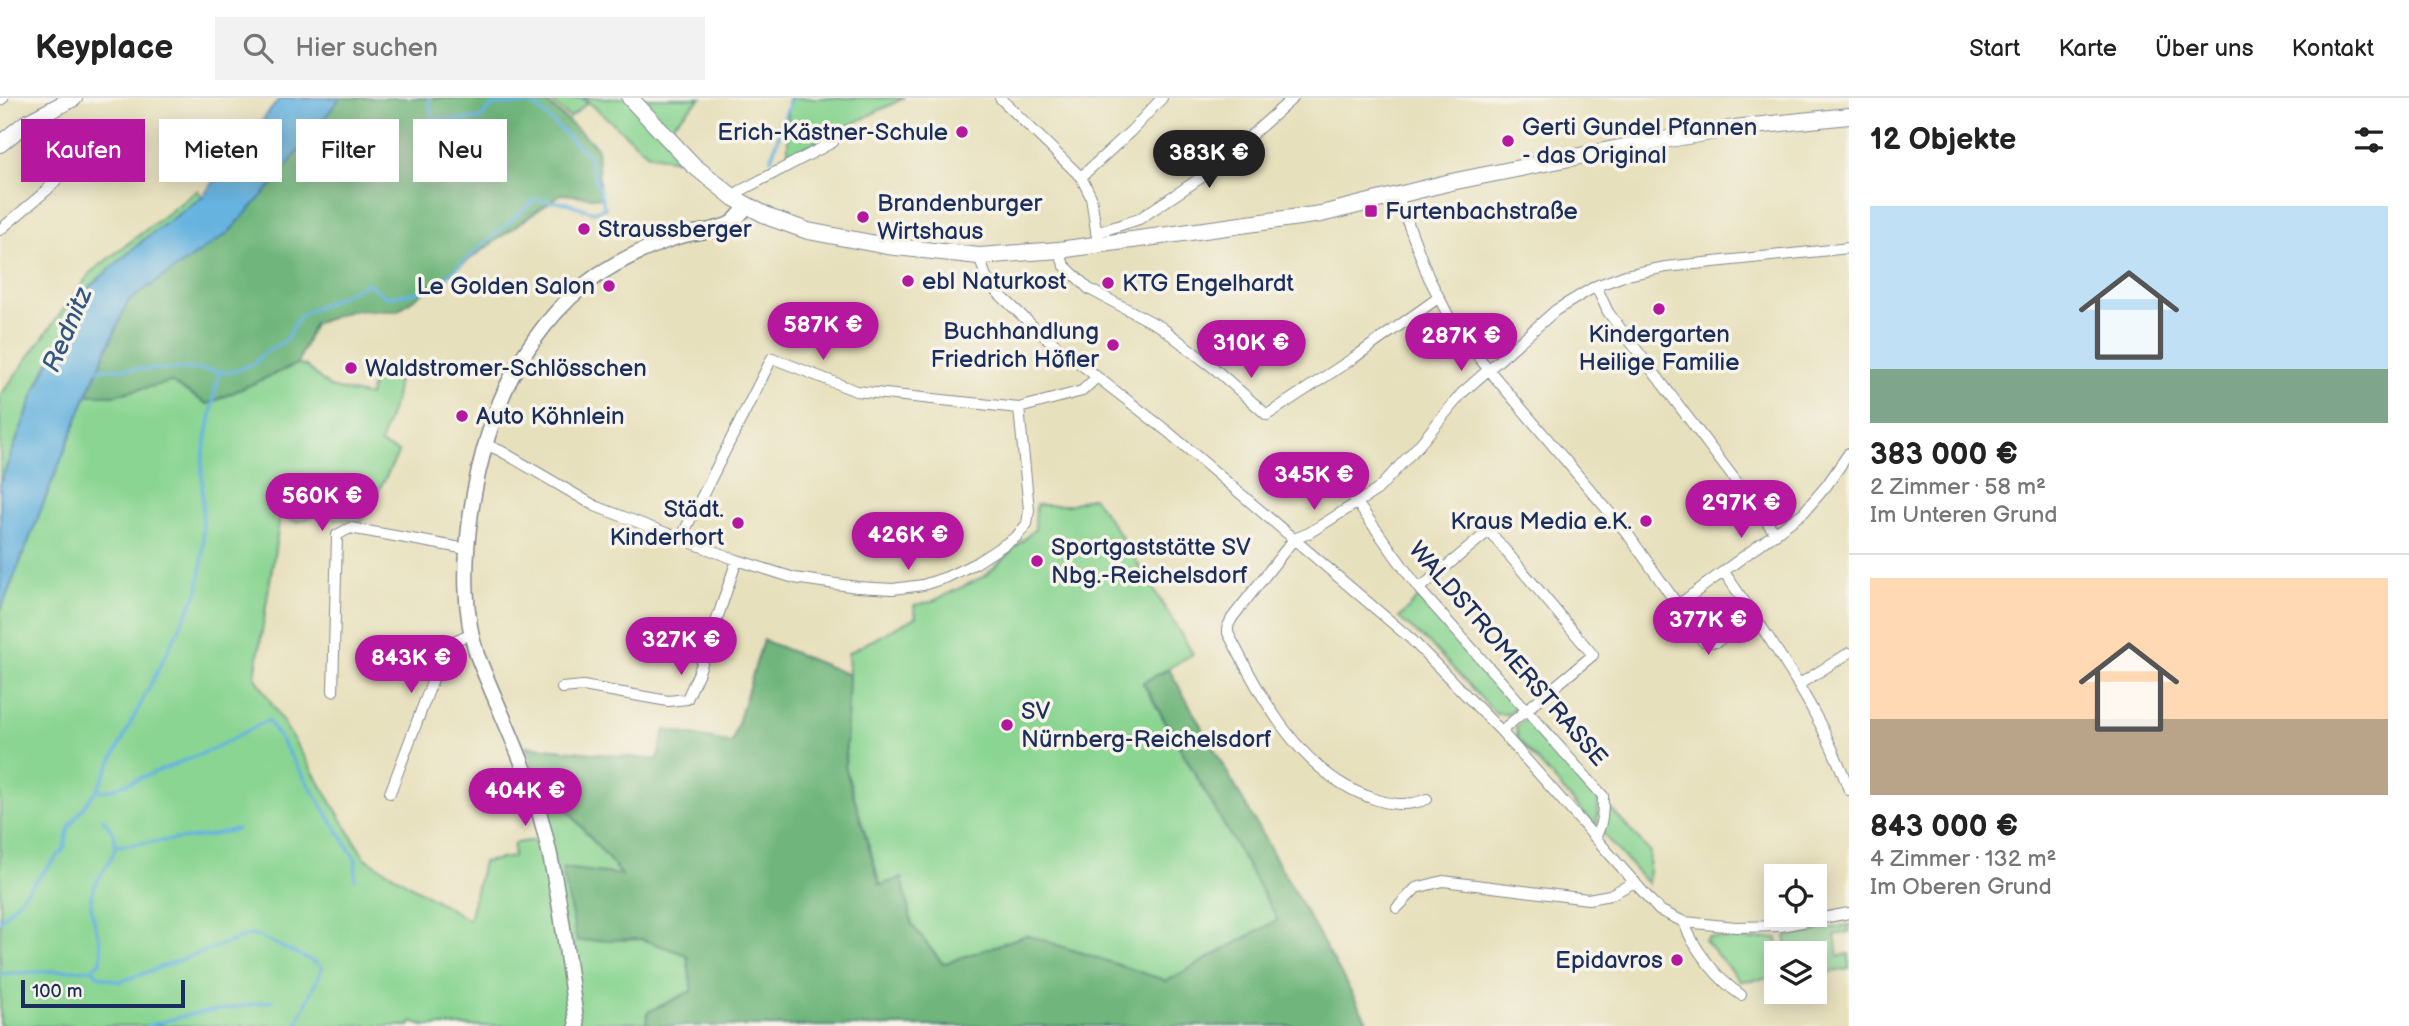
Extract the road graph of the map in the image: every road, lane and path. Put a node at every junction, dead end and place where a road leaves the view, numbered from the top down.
1 (74, 98) edge
2 (630, 98) edge
3 (1000, 98) edge
4 (1162, 98) edge
5 (1293, 98) edge
6 (1849, 116) edge
7 (833, 142) dead end
8 (0, 144) edge
9 (1081, 177) junction
10 (55, 182) edge
11 (1397, 194) junction
12 (741, 202) junction
13 (0, 230) edge
14 (1097, 239) junction
15 (1849, 248) edge
16 (1059, 250) junction
17 (979, 256) junction
18 (1596, 286) junction
19 (1438, 298) junction
20 (1488, 369) junction
21 (1097, 377) junction
22 (1019, 408) junction
23 (487, 445) junction
24 (1849, 453) edge
25 (1357, 503) junction
26 (1776, 534) junction
27 (681, 538) junction
28 (1294, 539) junction
29 (467, 549) junction
30 (737, 560) junction
31 (1724, 572) junction
32 (1419, 589) junction
33 (1678, 605) junction
34 (1754, 616) junction
35 (471, 634) junction
36 (1849, 653) edge
37 (1798, 685) junction
38 (562, 688) dead end
39 (333, 691) dead end
40 (1526, 709) junction
41 (1501, 731) junction
42 (1848, 783) edge
43 (390, 793) dead end
44 (1427, 799) dead end
45 (1595, 836) junction
46 (1635, 882) junction
47 (1397, 908) dead end
48 (1849, 913) edge
49 (1684, 922) junction
50 (1741, 995) dead end
51 (577, 1026) edge

1 - 8 main road
2 - 12 main road
3 - 9 street
4 - 9 street
5 - 14 street
6 - 11 main road
7 - 12 street
9 - 14 street
10 - 13 street
11 - 14 main road
11 - 19 street
12 - 17 main road
12 - 23 main road
14 - 16 main road
15 - 18 street
16 - 17 main road
16 - 19 street
17 - 21 street
18 - 20 street
18 - 26 street
19 - 20 street
20 - 25 street
20 - 33 street
21 - 22 street
21 - 28 street
22 - 27 street
22 - 30 street
23 - 27 street
23 - 29 main road
24 - 26 street
25 - 28 street
25 - 32 street, WALDSTROMERSTRASSE
26 - 31 street
27 - 30 street
28 - 41 street
28 - 44 street
29 - 35 main road
29 - 39 street
30 - 38 street
31 - 33 street
31 - 34 street
32 - 40 street, WALDSTROMERSTRASSE
32 - 40 street
33 - 34 street
34 - 37 street
35 - 43 street
35 - 51 main road
36 - 37 street
37 - 42 street
40 - 41 street
40 - 45 street, WALDSTROMERSTRASSE
41 - 45 street
45 - 46 street
46 - 47 street
46 - 49 street
48 - 49 street
49 - 50 street

